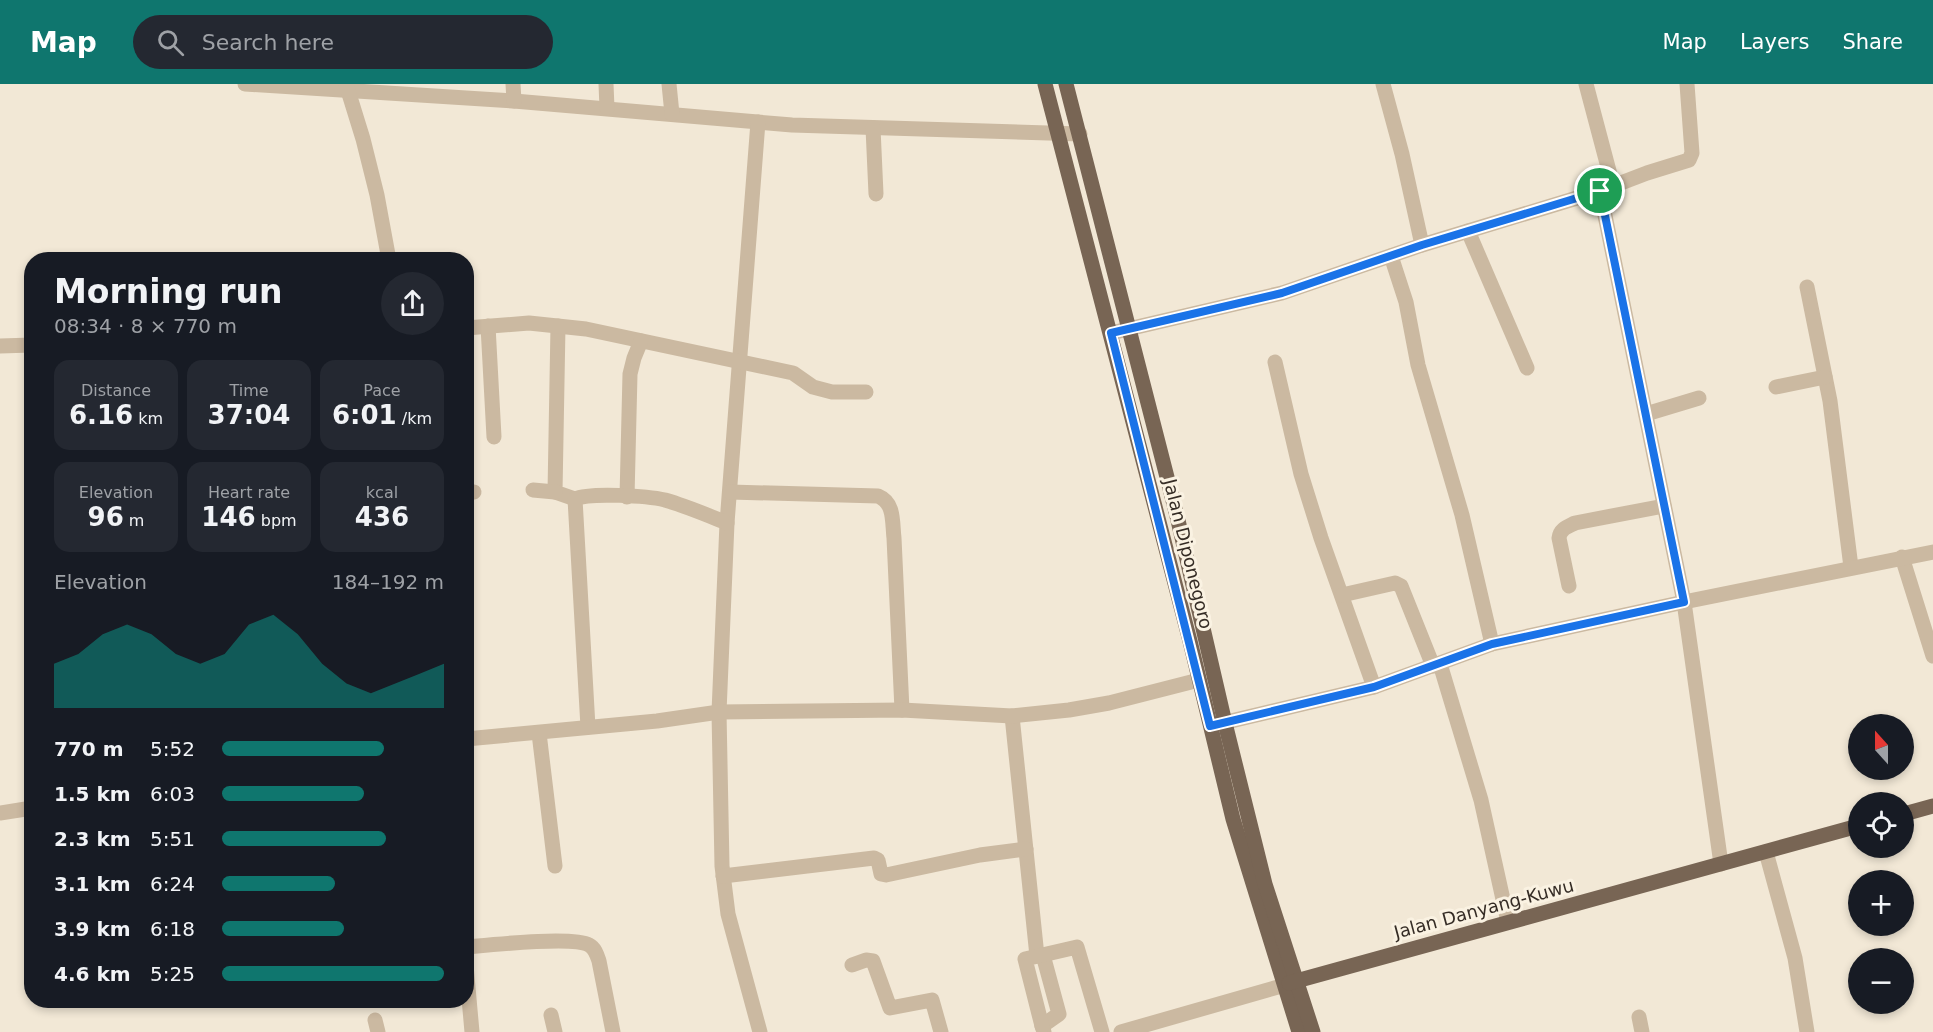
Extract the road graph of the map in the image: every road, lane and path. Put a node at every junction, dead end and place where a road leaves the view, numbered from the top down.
1 (245, 84) edge
2 (513, 84) edge
3 (606, 84) edge
4 (669, 84) edge
5 (1046, 84) edge
6 (1066, 84) edge
7 (1383, 84) edge
8 (1586, 84) edge
9 (1687, 84) edge
10 (347, 87) edge
11 (458, 90) edge
12 (514, 101) junction
13 (607, 108) junction
14 (672, 114) junction
15 (758, 122) junction
16 (873, 128) junction
17 (1058, 134) junction
18 (1080, 134) junction
19 (1606, 189) junction
20 (876, 194) dead end
21 (1468, 231) junction
22 (1422, 245) junction
23 (388, 252) edge
24 (1391, 256) junction
25 (1807, 287) dead end
26 (488, 326) junction
27 (558, 326) junction
28 (474, 327) edge
29 (1130, 329) junction
30 (1111, 333) junction
31 (640, 340) junction
32 (24, 345) edge
33 (0, 346) edge
34 (741, 361) junction
35 (1275, 362) dead end
36 (1527, 368) dead end
37 (1825, 377) junction
38 (1776, 387) dead end
39 (866, 392) dead end
40 (1699, 398) dead end
41 (1646, 414) junction
42 (494, 437) dead end
43 (533, 490) dead end
44 (555, 492) junction
45 (730, 492) junction
46 (627, 497) junction
47 (575, 499) junction
48 (1664, 506) junction
49 (727, 523) junction
50 (1933, 552) edge
51 (1902, 557) junction
52 (1851, 567) junction
53 (1569, 586) dead end
54 (1342, 595) junction
55 (1684, 602) junction
56 (1492, 644) junction
57 (1933, 656) edge
58 (1436, 665) junction
59 (1199, 680) junction
60 (1374, 687) junction
61 (902, 710) junction
62 (719, 712) junction
63 (1012, 716) junction
64 (1218, 725) junction
65 (588, 728) junction
66 (538, 733) junction
67 (474, 738) edge
68 (1933, 806) edge
69 (24, 809) edge
70 (1914, 811) edge
71 (0, 813) edge
72 (1848, 829) edge
73 (1026, 849) junction
74 (1766, 852) junction
75 (1721, 864) junction
76 (555, 866) dead end
77 (723, 876) junction
78 (1508, 922) junction
79 (474, 947) edge
80 (1029, 958) junction
81 (852, 965) dead end
82 (1291, 982) junction
83 (470, 1008) edge
84 (551, 1015) dead end
85 (1043, 1029) edge
86 (472, 1032) edge
87 (555, 1032) edge
88 (613, 1032) edge
89 (760, 1032) edge
90 (941, 1032) edge
91 (1102, 1032) edge
92 (1121, 1032) edge
93 (1299, 1032) edge
94 (1313, 1032) edge
95 (1806, 1032) edge

1 - 10 street
2 - 12 street
3 - 13 street
4 - 14 street
5 - 17 main road, Jalan Diponegoro
6 - 18 main road, Jalan Diponegoro
7 - 22 street
8 - 19 street
9 - 19 street
10 - 11 street
10 - 23 street
11 - 12 street
12 - 13 street
13 - 14 street
14 - 15 street
15 - 16 street
15 - 34 street
16 - 17 street
16 - 20 street
17 - 18 street
17 - 30 main road, Jalan Diponegoro
18 - 29 main road, Jalan Diponegoro
19 - 21 street
19 - 41 street
21 - 22 street
21 - 36 street
22 - 24 street
24 - 29 street
24 - 56 street
25 - 37 street
26 - 27 street
26 - 28 street
26 - 42 street
27 - 31 street
27 - 44 street
29 - 30 street
29 - 64 main road, Jalan Diponegoro
30 - 59 main road, Jalan Diponegoro
31 - 34 street
31 - 46 street
32 - 33 street
34 - 39 street
34 - 45 street
35 - 54 street
37 - 38 street
37 - 52 street
40 - 41 street
41 - 48 street
43 - 44 street
44 - 47 street
45 - 49 street
45 - 61 street
46 - 47 street
46 - 49 street
47 - 65 street
48 - 53 street
48 - 55 street
49 - 62 street
50 - 51 street
51 - 52 street
51 - 57 street
52 - 55 street
54 - 58 street
54 - 60 street
55 - 56 street
55 - 75 street
56 - 58 street
58 - 60 street
58 - 78 street
59 - 63 street
59 - 64 main road, Jalan Diponegoro
60 - 64 street
61 - 62 street
61 - 63 street
62 - 65 street
62 - 77 street
63 - 73 street
64 - 82 main road, Jalan Diponegoro
65 - 66 street
66 - 67 street
66 - 76 street
68 - 70 main road
69 - 71 street
72 - 74 main road, Jalan Danyang-Kuwu
73 - 77 street
73 - 80 street
74 - 75 main road, Jalan Danyang-Kuwu
74 - 95 street
75 - 78 main road, Jalan Danyang-Kuwu
77 - 89 street
78 - 82 main road, Jalan Danyang-Kuwu
79 - 88 street
80 - 85 street
80 - 91 street
81 - 90 street
82 - 92 street, Jalan Danyang-Kuwu
82 - 93 main road, Jalan Diponegoro
82 - 94 main road, Jalan Diponegoro
83 - 86 street
84 - 87 street

